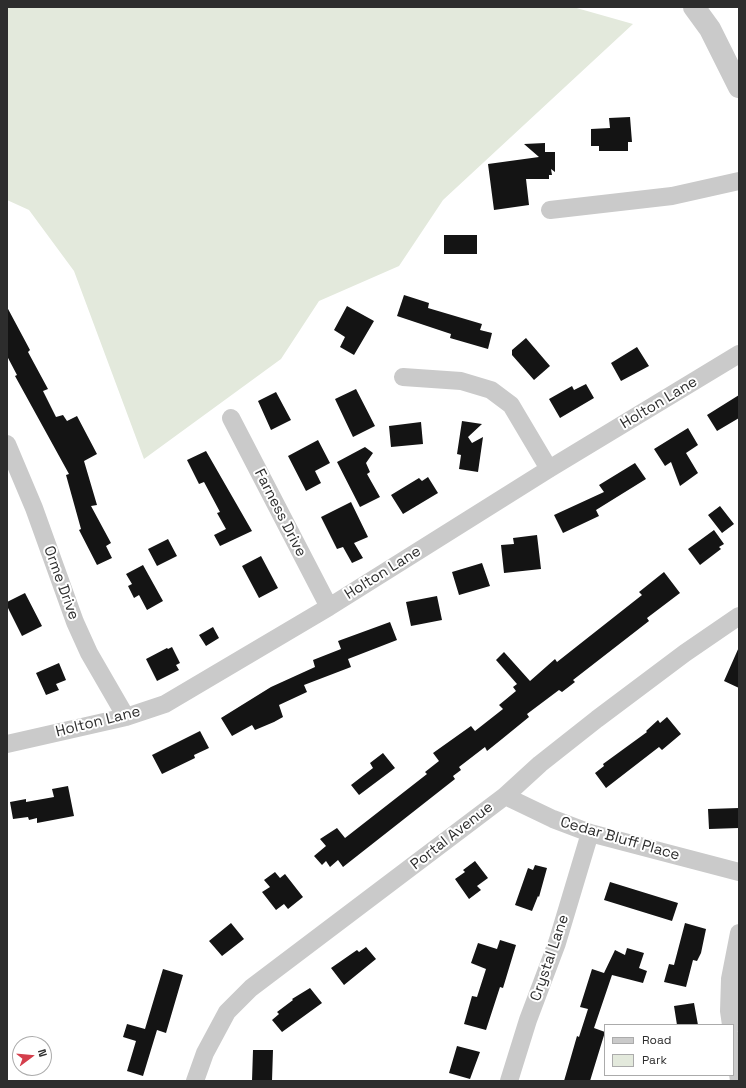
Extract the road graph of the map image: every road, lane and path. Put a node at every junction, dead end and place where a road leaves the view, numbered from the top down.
1 (694, 7) edge
2 (739, 87) edge
3 (739, 181) edge
4 (550, 210) dead end
5 (739, 354) edge
6 (404, 377) dead end
7 (231, 418) dead end
8 (7, 444) edge
9 (550, 469) junction
10 (328, 607) junction
11 (739, 616) edge
12 (126, 717) junction
13 (7, 744) edge
14 (506, 796) junction
15 (590, 834) junction
16 (739, 872) edge
17 (739, 933) edge
18 (731, 1024) edge
19 (734, 1046) edge
20 (195, 1081) edge
21 (509, 1081) edge
22 (739, 1081) edge

1 - 2 street
3 - 4 street
5 - 9 street, Holton Lane
6 - 9 street
7 - 10 street, Farness Drive
8 - 12 street, Orme Drive
9 - 10 street, Holton Lane
10 - 12 street, Holton Lane
11 - 14 street, Portal Avenue
12 - 13 street, Holton Lane
14 - 15 street, Cedar Bluff Place
14 - 20 street, Portal Avenue
15 - 16 street, Cedar Bluff Place
15 - 21 street, Crystal Lane
17 - 18 street
19 - 22 street

